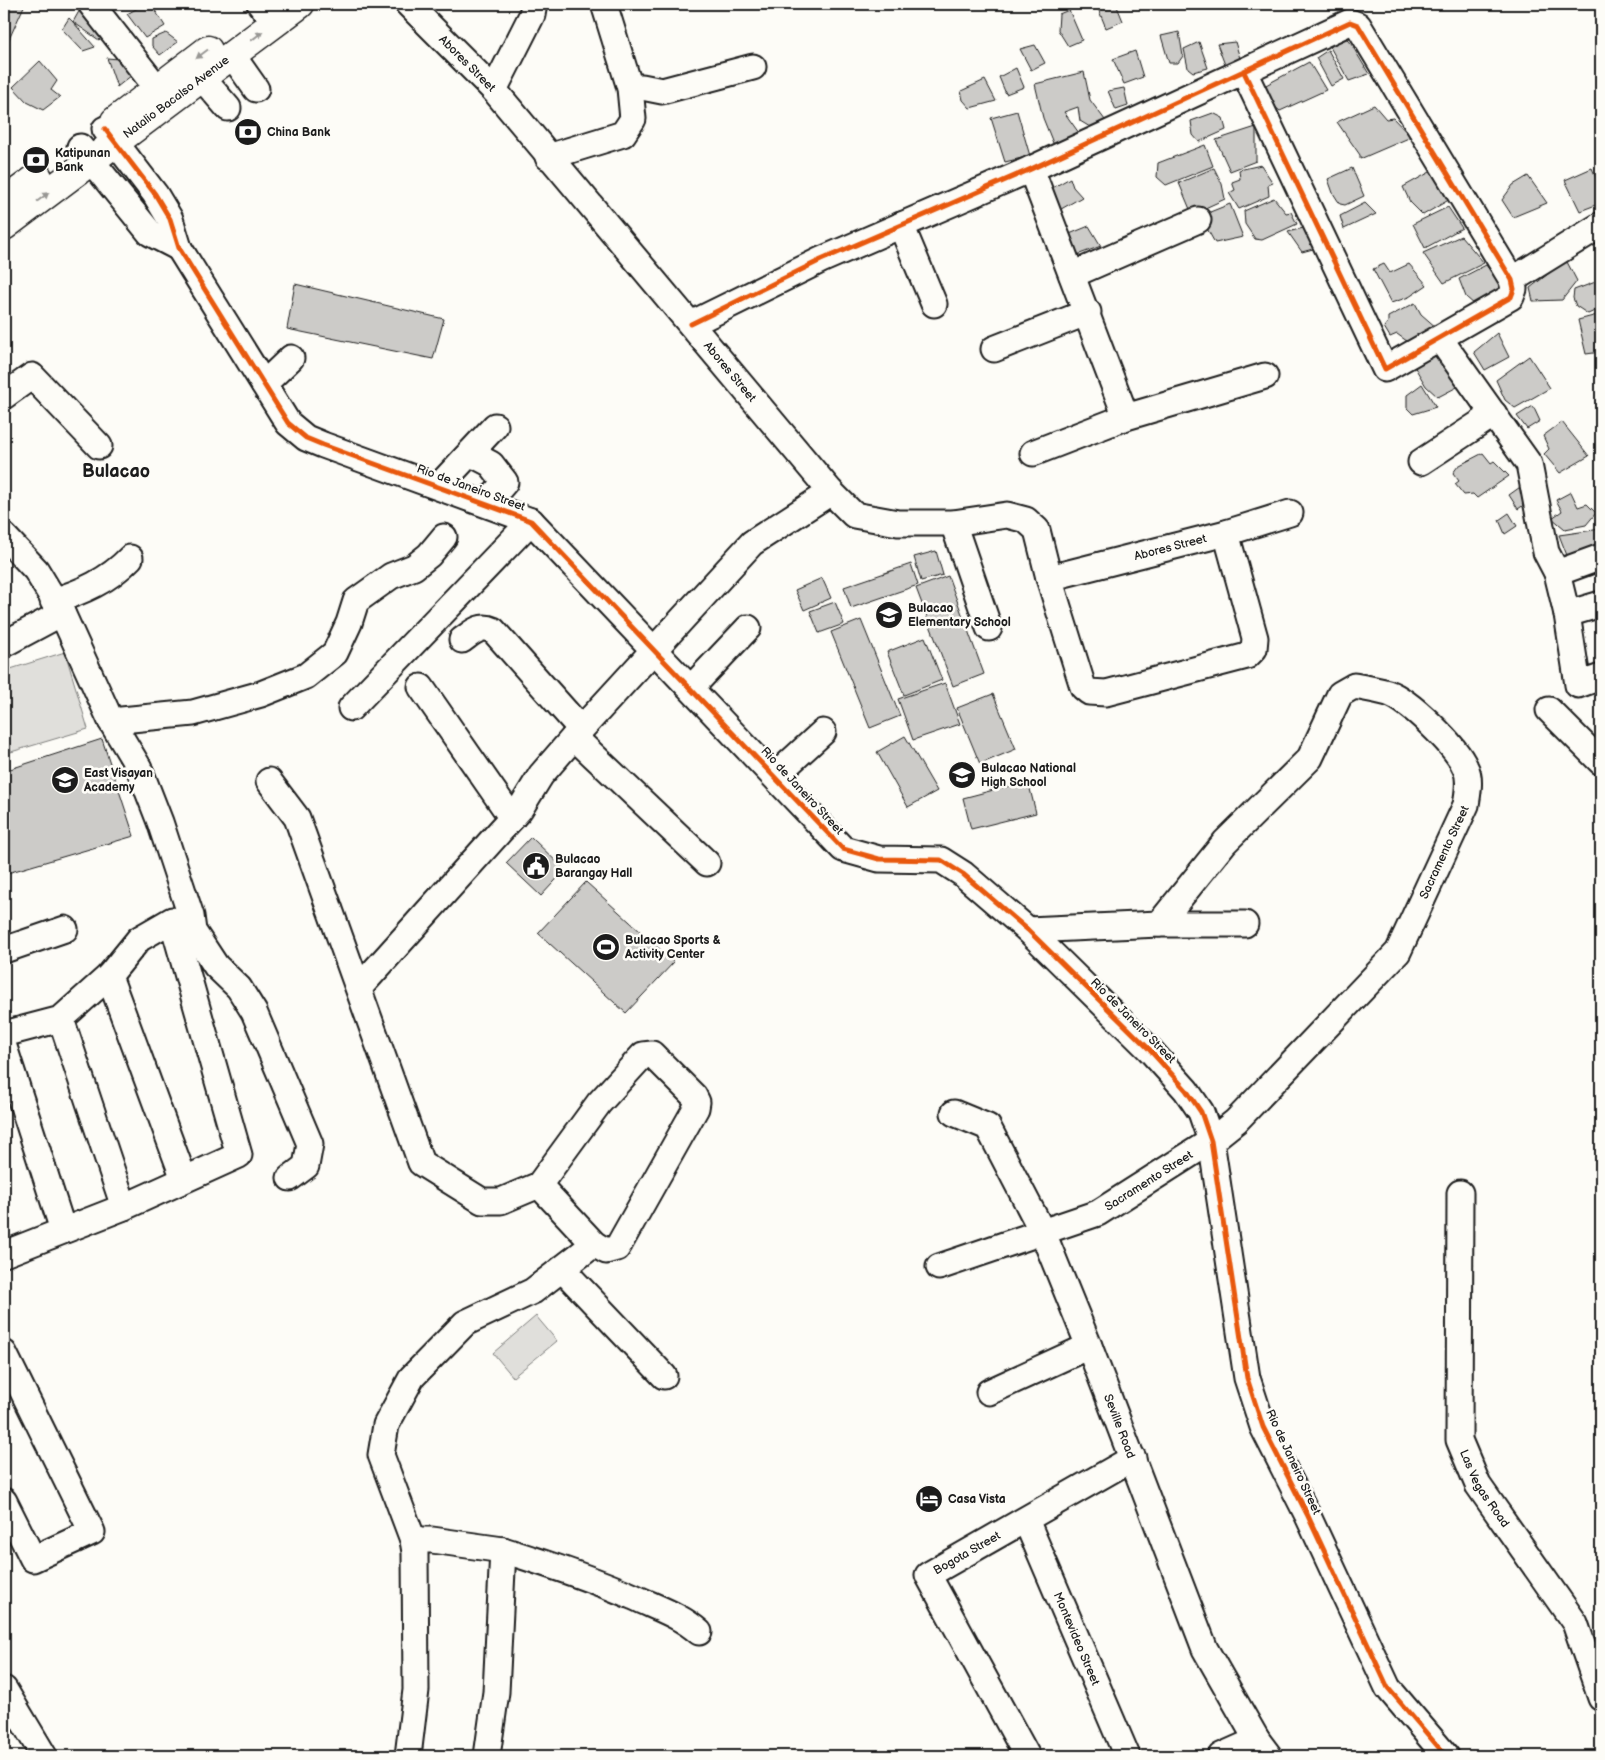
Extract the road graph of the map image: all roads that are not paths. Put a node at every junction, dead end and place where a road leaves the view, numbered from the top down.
1 (91, 4) edge
2 (300, 4) edge
3 (408, 4) edge
4 (534, 4) edge
5 (604, 4) edge
6 (264, 5) edge
7 (232, 55) junction
8 (753, 67) dead end
9 (1244, 72) junction
10 (202, 78) junction
11 (157, 88) junction
12 (630, 88) junction
13 (256, 89) dead end
14 (494, 90) junction
15 (228, 108) dead end
16 (109, 136) junction
17 (85, 154) junction
18 (548, 157) junction
19 (1031, 169) junction
20 (4, 202) edge
21 (1198, 220) dead end
22 (902, 225) junction
23 (1601, 225) edge
24 (4, 226) edge
25 (179, 248) junction
26 (1072, 275) junction
27 (1512, 280) junction
28 (934, 304) dead end
29 (1088, 312) junction
30 (691, 324) junction
31 (1440, 339) junction
32 (994, 349) dead end
33 (291, 358) dead end
34 (1265, 376) dead end
35 (264, 384) junction
36 (4, 396) edge
37 (1494, 414) junction
38 (1126, 417) junction
39 (496, 426) dead end
40 (99, 446) dead end
41 (470, 453) junction
42 (1033, 453) dead end
43 (1421, 462) dead end
44 (439, 486) junction
45 (831, 492) junction
46 (487, 503) junction
47 (1290, 513) dead end
48 (531, 521) junction
49 (953, 523) junction
50 (1226, 533) junction
51 (4, 536) edge
52 (444, 537) dead end
53 (1601, 557) edge
54 (130, 558) dead end
55 (1556, 573) junction
56 (1048, 578) junction
57 (1601, 604) edge
58 (58, 607) junction
59 (1567, 614) junction
60 (748, 628) dead end
61 (989, 628) dead end
62 (462, 640) dead end
63 (4, 644) edge
64 (655, 651) junction
65 (1601, 678) edge
66 (421, 686) dead end
67 (691, 688) junction
68 (351, 708) dead end
69 (1549, 710) dead end
70 (111, 721) junction
71 (823, 732) dead end
72 (577, 734) junction
73 (1600, 759) edge
74 (775, 776) junction
75 (270, 781) dead end
76 (512, 818) junction
77 (707, 863) dead end
78 (1159, 924) junction
79 (1245, 924) dead end
80 (65, 929) dead end
81 (1028, 930) junction
82 (4, 950) edge
83 (108, 976) junction
84 (359, 988) junction
85 (60, 1019) junction
86 (4, 1034) edge
87 (4, 1047) edge
88 (954, 1113) dead end
89 (1212, 1142) junction
90 (290, 1178) dead end
91 (184, 1180) junction
92 (539, 1185) junction
93 (1460, 1193) dead end
94 (124, 1207) junction
95 (63, 1230) junction
96 (1042, 1232) junction
97 (594, 1244) junction
98 (4, 1254) edge
99 (938, 1267) dead end
100 (562, 1269) junction
101 (1089, 1346) junction
102 (4, 1353) edge
103 (664, 1376) dead end
104 (989, 1392) dead end
105 (1132, 1458) junction
106 (4, 1502) edge
107 (1026, 1520) junction
108 (413, 1540) junction
109 (503, 1550) junction
110 (699, 1632) dead end
111 (4, 1689) edge
112 (1601, 1698) edge
113 (1263, 1748) edge
114 (44, 1756) edge
115 (408, 1756) edge
116 (487, 1756) edge
117 (1027, 1756) edge
118 (1127, 1756) edge
119 (1221, 1756) edge
120 (1446, 1756) edge

1 - 11 street
7 -> 2 main road, Natalio Bacalso Avenue
3 - 14 street, Abores Street
4 - 14 street
5 - 12 street
6 -> 11 main road, Natalio Bacalso Avenue
7 - 10 main road, Natalio Bacalso Avenue
7 - 13 street
8 - 12 street
9 - 19 street
9 - 27 street
9 - 31 street
10 - 15 street
10 - 16 main road, Natalio Bacalso Avenue
11 - 16 main road, Natalio Bacalso Avenue
12 - 18 street
14 - 18 street, Abores Street
16 - 17 main road, Natalio Bacalso Avenue
16 - 25 street, Rio de Janeiro Street
17 - 20 main road, Natalio Bacalso Avenue
24 -> 17 main road, Natalio Bacalso Avenue
17 - 25 street
18 - 30 street, Abores Street
19 - 22 street
19 - 26 street
21 - 26 street
22 - 28 street
22 - 30 street
23 - 27 street
25 - 35 street, Rio de Janeiro Street
26 - 29 street
27 - 31 street
29 - 32 street
29 - 38 street
30 - 45 street, Abores Street
31 - 37 street
33 - 35 street
34 - 38 street
35 - 44 street, Rio de Janeiro Street
36 - 40 street
37 - 43 street
37 - 55 street
38 - 42 street
39 - 41 street
41 - 44 street
41 - 46 street
44 - 46 street, Rio de Janeiro Street
45 - 49 street, Abores Street
45 - 64 street
46 - 48 street, Rio de Janeiro Street
47 - 50 street, Abores Street
48 - 64 street, Rio de Janeiro Street
48 - 68 street
49 - 56 street, Abores Street
49 - 61 street
50 - 56 street, Abores Street
50 - 56 street, Abores Street
51 - 58 street
52 - 70 street
53 - 55 street
54 - 58 street
55 - 59 street
57 - 59 street
58 - 63 street
58 - 70 street
59 - 65 street
60 - 67 street
62 - 72 street
64 - 67 street, Rio de Janeiro Street
64 - 72 street
66 - 76 street
67 - 74 street, Rio de Janeiro Street
69 - 73 street
70 - 90 street
71 - 74 street
72 - 76 street
72 - 77 street
74 - 81 street, Rio de Janeiro Street
75 - 84 street
76 - 84 street
78 - 79 street
78 - 81 street
78 - 89 street, Sacramento Street
80 - 82 street
81 - 89 street, Rio de Janeiro Street
83 - 85 street
83 - 91 street
83 - 91 street
84 - 92 street
85 - 86 street
85 - 94 street
87 - 95 street
88 - 96 street, Seville Road
89 - 96 street, Sacramento Street
89 - 120 street, Rio de Janeiro Street
91 - 94 street
92 - 97 street
92 - 97 street
93 - 112 street, Las Vegas Road
94 - 95 street
95 - 98 street
96 - 99 street, Sacramento Street
96 - 101 street, Seville Road
97 - 100 street
100 - 103 street
100 - 108 street
101 - 104 street
101 - 105 street, Seville Road
102 - 106 street
105 - 107 street, Bogota Street
105 - 113 street, Seville Road
107 - 117 street, Bogota Street
107 - 118 street, Montevideo Street
108 - 109 street
108 - 115 street
109 - 110 street
109 - 116 street
111 - 114 street
113 - 119 street

